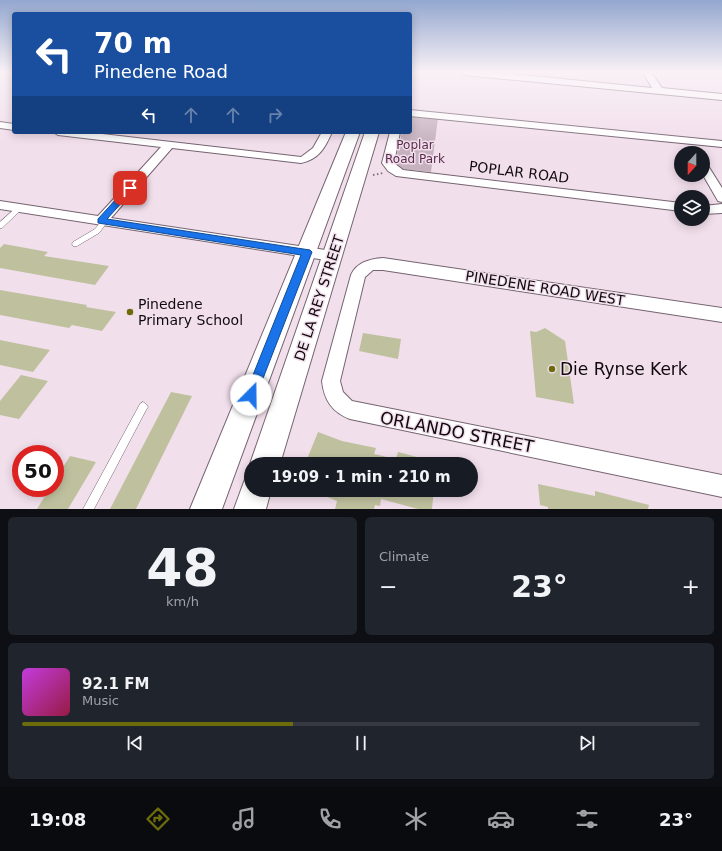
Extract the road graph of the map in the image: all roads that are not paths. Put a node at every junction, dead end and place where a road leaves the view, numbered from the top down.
1 (711, 96) edge
2 (722, 97) edge
3 (412, 113) edge
4 (0, 125) edge
5 (12, 127) edge
6 (75, 134) edge
7 (326, 134) edge
8 (351, 134) edge
9 (371, 134) edge
10 (395, 134) edge
11 (687, 140) junction
12 (722, 144) edge
13 (169, 145) junction
14 (691, 146) edge
15 (710, 178) edge
16 (722, 198) edge
17 (0, 205) edge
18 (674, 206) edge
19 (20, 208) junction
20 (722, 208) edge
21 (710, 210) edge
22 (103, 221) junction
23 (0, 226) edge
24 (75, 244) dead end
25 (307, 252) junction
26 (332, 256) junction
27 (369, 266) joint
28 (722, 315) edge
29 (143, 407) dead end
30 (267, 457) edge
31 (722, 486) edge
32 (254, 497) edge
33 (88, 509) edge
34 (206, 509) edge
35 (250, 509) edge

1 - 2 street
3 - 11 street
4 - 5 street
6 - 13 street
7 - 13 street
8 - 25 main road, DE LA REY STREET
9 - 26 main road, DE LA REY STREET
10 - 18 street, POPLAR ROAD
11 - 12 street
11 - 14 street
13 - 22 street
15 - 16 street
17 - 19 street
19 - 22 street
19 - 23 lane
20 - 21 street
22 - 24 lane
22 - 25 street
25 - 26 street
25 - 34 main road, DE LA REY STREET
26 - 30 main road, DE LA REY STREET
27 - 28 street, PINEDENE ROAD WEST
27 - 31 street, ORLANDO STREET
29 - 33 lane
32 - 35 main road

